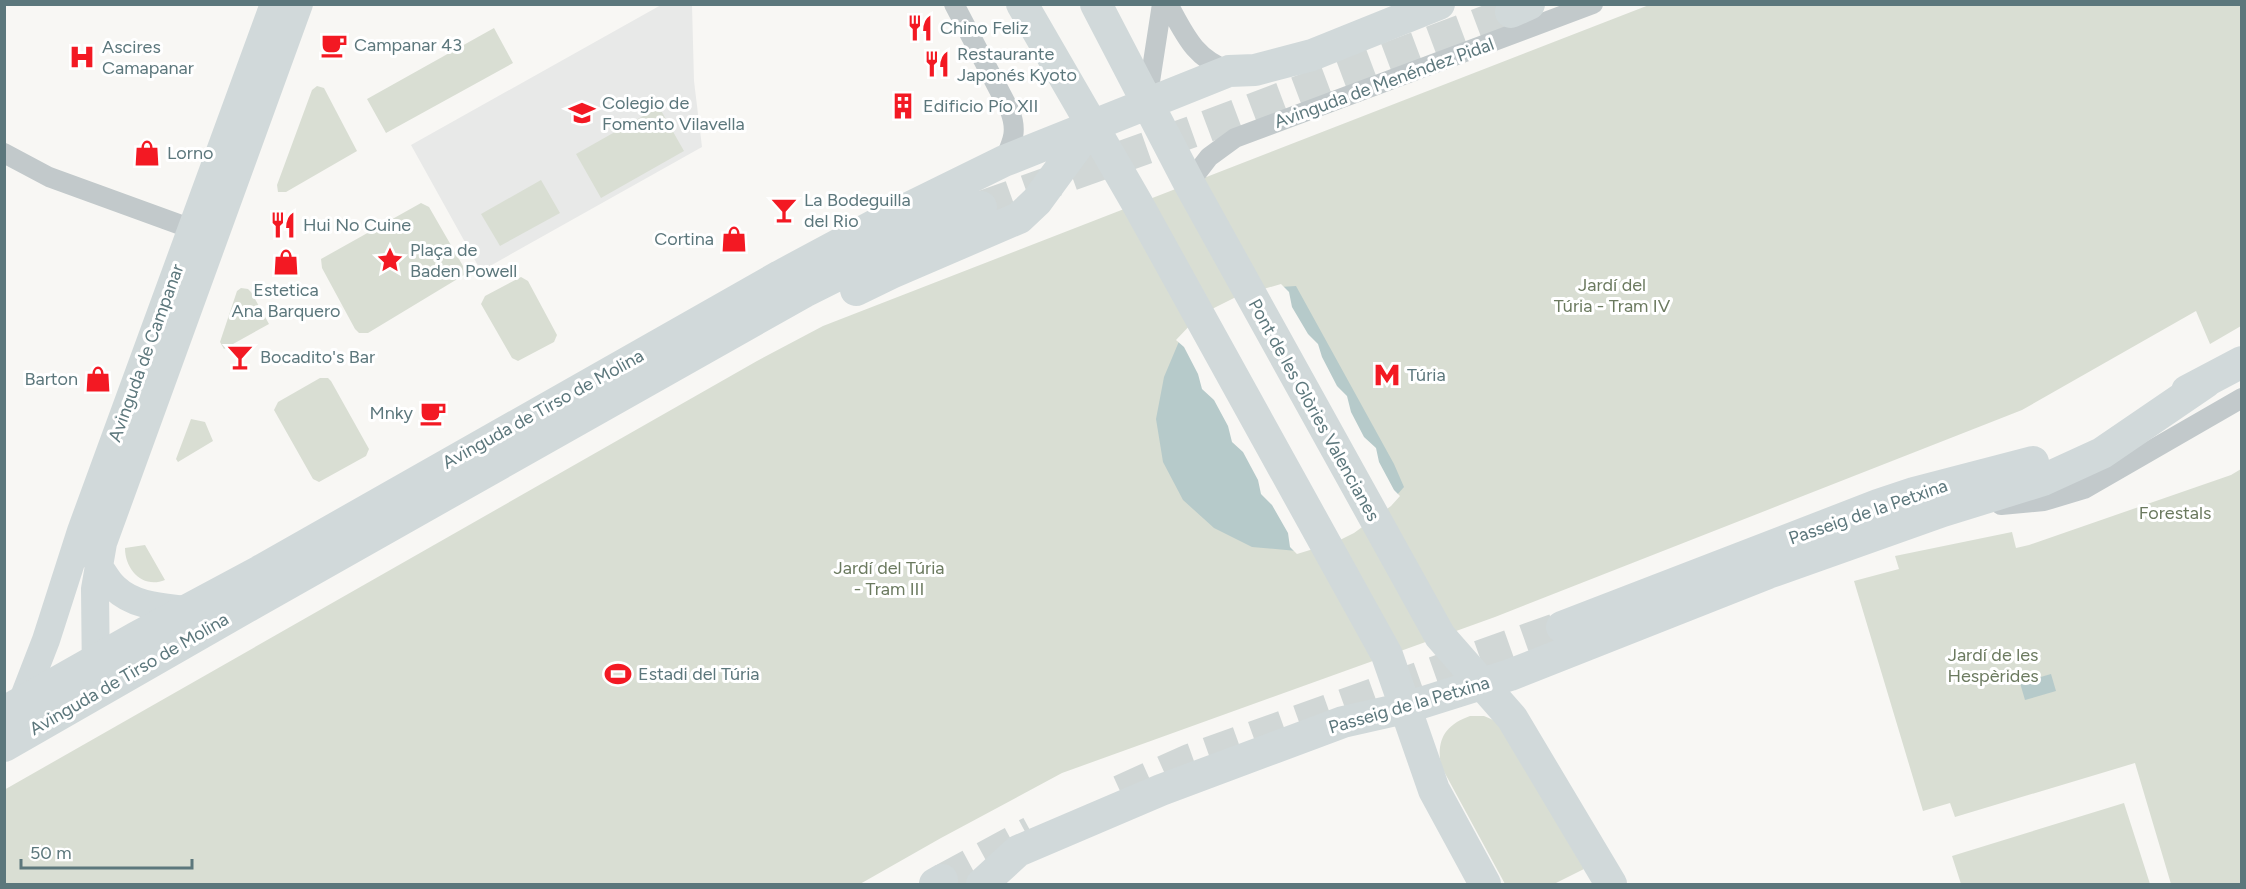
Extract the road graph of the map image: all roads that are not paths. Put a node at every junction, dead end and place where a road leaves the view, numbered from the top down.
1 (274, 4) edge
2 (299, 4) edge
3 (954, 4) edge
4 (1022, 4) edge
5 (1096, 4) edge
6 (1162, 4) edge
7 (1168, 4) edge
8 (1439, 4) edge
9 (1593, 4) edge
10 (1229, 71) junction
11 (1147, 104) junction
12 (1104, 121) junction
13 (4, 153) edge
14 (1004, 161) junction
15 (4, 168) edge
16 (49, 177) junction
17 (1189, 183) junction
18 (981, 207) tunnel mouth
19 (202, 233) junction
20 (2241, 362) edge
21 (2206, 382) junction
22 (2241, 398) edge
23 (1848, 546) junction
24 (98, 565) junction
25 (259, 586) junction
26 (185, 610) junction
27 (1562, 627) tunnel mouth
28 (96, 660) junction
29 (1483, 684) junction
30 (97, 694) junction
31 (13, 707) edge
32 (1406, 708) junction
33 (4, 746) edge
34 (4, 768) edge
35 (982, 885) edge
36 (1485, 885) edge
37 (1611, 885) edge

1 - 19 main road, Avinguda de Campanar
2 - 19 main road, Avinguda de Campanar
3 - 14 street
4 - 12 main road
5 - 11 main road, Pont de les Glòries Valencianes
6 - 11 street
7 - 10 street
8 - 10 main road
9 - 17 street, Avinguda de Menéndez Pidal
10 - 11 main road
11 - 12 main road
11 - 17 main road, Pont de les Glòries Valencianes
12 - 14 main road, Avinguda de Tirso de Molina
12 - 25 main road
12 - 32 main road
13 - 16 street
14 - 25 main road, Avinguda de Tirso de Molina
15 - 16 street
16 - 19 street
17 - 29 main road, Pont de les Glòries Valencianes
18 - 25 main road, Avinguda de Tirso de Molina
19 - 24 main road, Avinguda de Campanar
19 - 31 main road, Avinguda de Campanar
20 - 21 main road, Passeig de la Petxina
21 - 23 main road, Passeig de la Petxina
21 - 27 main road, Passeig de la Petxina
22 - 23 street, Passeig de la Petxina
23 - 29 main road, Passeig de la Petxina
24 - 26 main road
24 - 28 main road, Avinguda de Campanar
25 - 26 main road, Avinguda de Tirso de Molina
25 - 30 main road, Avinguda de Tirso de Molina
26 - 28 main road, Avinguda de Tirso de Molina
28 - 30 main road, Avinguda de Campanar
28 - 31 main road, Avinguda de Tirso de Molina
29 - 32 main road, Passeig de la Petxina
29 - 37 main road, Pont de les Glòries Valencianes
30 - 33 main road, Avinguda de Tirso de Molina
30 - 34 main road
32 - 35 main road, Passeig de la Petxina
32 - 36 main road

